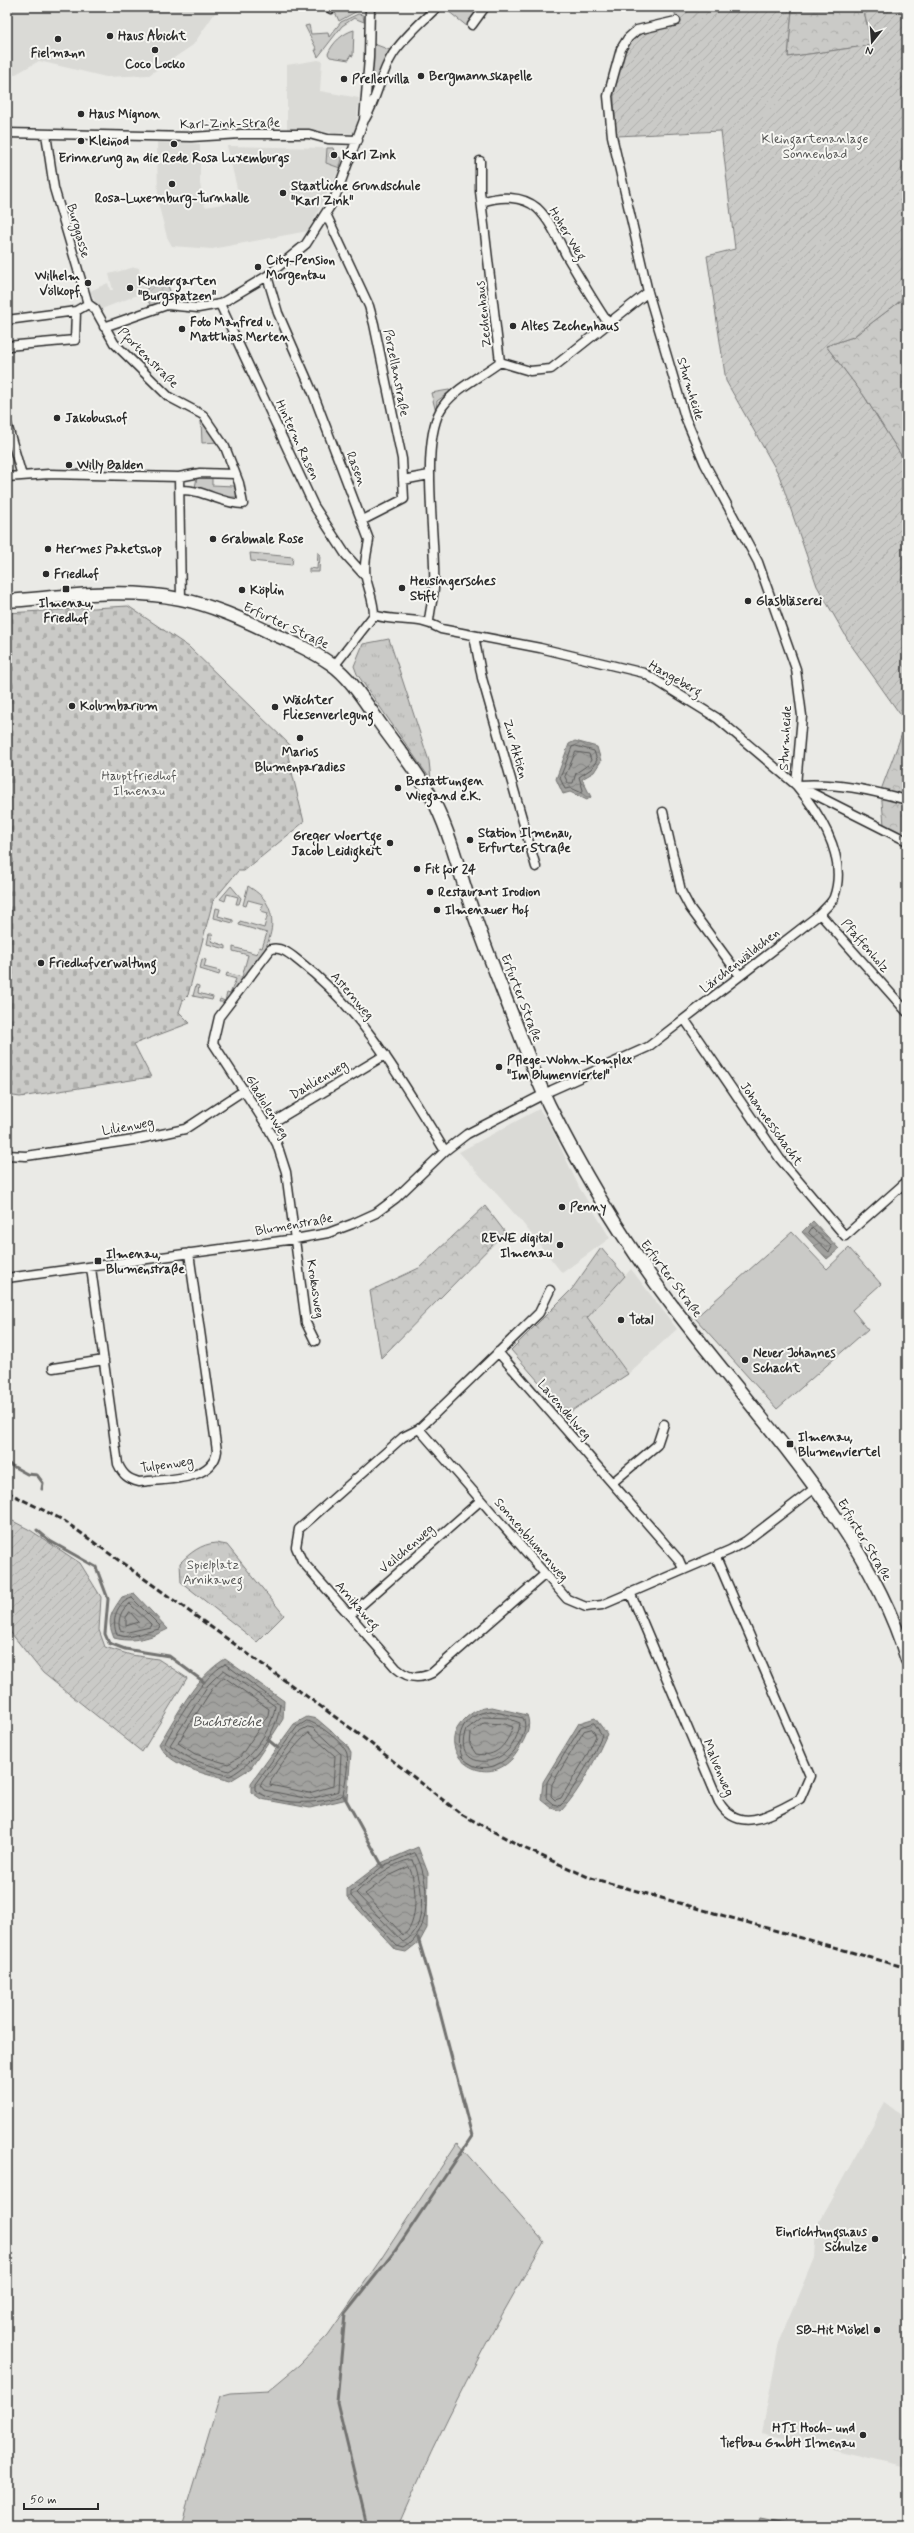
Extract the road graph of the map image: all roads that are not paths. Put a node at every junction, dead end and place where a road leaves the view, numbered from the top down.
1 (370, 7) edge
2 (437, 7) edge
3 (485, 7) edge
4 (676, 21) dead end
5 (472, 25) dead end
6 (364, 120) junction
7 (7, 133) edge
8 (46, 134) junction
9 (358, 140) junction
10 (480, 161) dead end
11 (482, 202) junction
12 (326, 214) junction
13 (267, 276) junction
14 (648, 292) junction
15 (88, 304) junction
16 (220, 304) junction
17 (76, 311) junction
18 (7, 320) edge
19 (608, 323) junction
20 (104, 327) junction
21 (7, 346) edge
22 (500, 362) junction
23 (7, 424) edge
24 (235, 474) junction
25 (429, 474) junction
26 (22, 476) junction
27 (7, 477) edge
28 (179, 477) junction
29 (402, 480) junction
30 (180, 490) junction
31 (362, 520) junction
32 (366, 577) junction
33 (181, 599) junction
34 (7, 601) edge
35 (374, 615) junction
36 (429, 621) junction
37 (474, 636) junction
38 (334, 666) junction
39 (796, 785) junction
40 (907, 800) edge
41 (663, 812) dead end
42 (907, 841) edge
43 (536, 867) dead end
44 (820, 914) junction
45 (740, 976) junction
46 (907, 1012) edge
47 (219, 1016) joint
48 (685, 1020) junction
49 (385, 1055) junction
50 (243, 1091) junction
51 (544, 1094) junction
52 (266, 1126) junction
53 (445, 1151) junction
54 (7, 1155) edge
55 (907, 1180) edge
56 (295, 1239) junction
57 (189, 1253) junction
58 (91, 1268) junction
59 (7, 1278) edge
60 (550, 1290) dead end
61 (315, 1341) dead end
62 (498, 1352) junction
63 (104, 1360) junction
64 (53, 1368) dead end
65 (664, 1424) dead end
66 (419, 1429) junction
67 (612, 1483) junction
68 (815, 1488) junction
69 (480, 1500) junction
70 (716, 1557) junction
71 (683, 1569) junction
72 (544, 1575) junction
73 (630, 1592) junction
74 (350, 1615) junction
75 (907, 1660) edge

1 - 6 street
2 - 6 street
3 - 5 street
4 - 14 street, Sturmheide
6 - 9 street
7 - 8 street, Karl-Zink-Straße
8 - 9 street, Karl-Zink-Straße
8 - 15 street, Burggasse
9 - 12 street
10 - 11 street, Zechenhaus
11 - 19 street, Hoher Weg
11 - 22 street, Zechenhaus
12 - 13 street
12 - 29 street, Porzellanstraße
13 - 16 street
13 - 31 street, Rasen
14 - 19 street, Zechenhaus
14 - 39 street, Sturmheide
15 - 17 street
15 - 20 street, Burggasse
16 - 20 street
16 - 32 street, Hinterm Rasen
17 - 18 street
17 - 21 street
19 - 22 street, Zechenhaus
20 - 24 street, Pfortenstraße
22 - 25 street
23 - 26 street
24 - 28 street
24 - 30 street, Pfortenstraße
25 - 29 street
25 - 36 street
26 - 27 street
26 - 28 street
28 - 30 street
29 - 31 street, Porzellanstraße
30 - 33 street
31 - 32 street, Rasen
32 - 35 street, Rasen
33 - 34 main road, Erfurter Straße
33 - 38 main road, Erfurter Straße
35 - 36 street, Hangeberg
35 - 38 street
36 - 37 street, Hangeberg
37 - 39 street, Hangeberg
37 - 43 street, Zur Aktien
38 - 51 main road, Erfurter Straße
39 - 40 street
39 - 42 street, Hangeberg
39 - 44 street, Lärchenwäldchen
41 - 45 street
44 - 45 street, Lärchenwäldchen
44 - 46 street, Pfaffenholz
45 - 48 street, Lärchenwäldchen
47 - 49 street, Asternweg
47 - 50 street, Gladiolenweg
48 - 51 street, Lärchenwäldchen
48 - 55 street, Johannesschacht
49 - 52 street, Dahlienweg
49 - 53 street, Asternweg
50 - 52 street, Gladiolenweg
50 - 54 street, Lilienweg
51 - 53 street, Blumenstraße
51 - 68 main road, Erfurter Straße
52 - 56 street, Gladiolenweg
53 - 56 street, Blumenstraße
56 - 57 street, Blumenstraße
56 - 61 street, Krokusweg
57 - 58 street, Blumenstraße
57 - 63 street, Tulpenweg
58 - 59 street, Blumenstraße
58 - 63 street, Tulpenweg
60 - 62 street
62 - 66 street
62 - 67 street, Lavendelweg
63 - 64 street
65 - 67 street
66 - 69 street, Sonnenblumenweg
66 - 74 street, Arnikaweg
67 - 71 street, Lavendelweg
68 - 70 street, Sonnenblumenweg
68 - 75 main road, Erfurter Straße
69 - 72 street, Sonnenblumenweg
69 - 74 street, Veilchenweg
70 - 71 street, Sonnenblumenweg
70 - 73 street, Malvenweg
71 - 73 street, Sonnenblumenweg
72 - 73 street, Sonnenblumenweg
72 - 74 street, Arnikaweg

